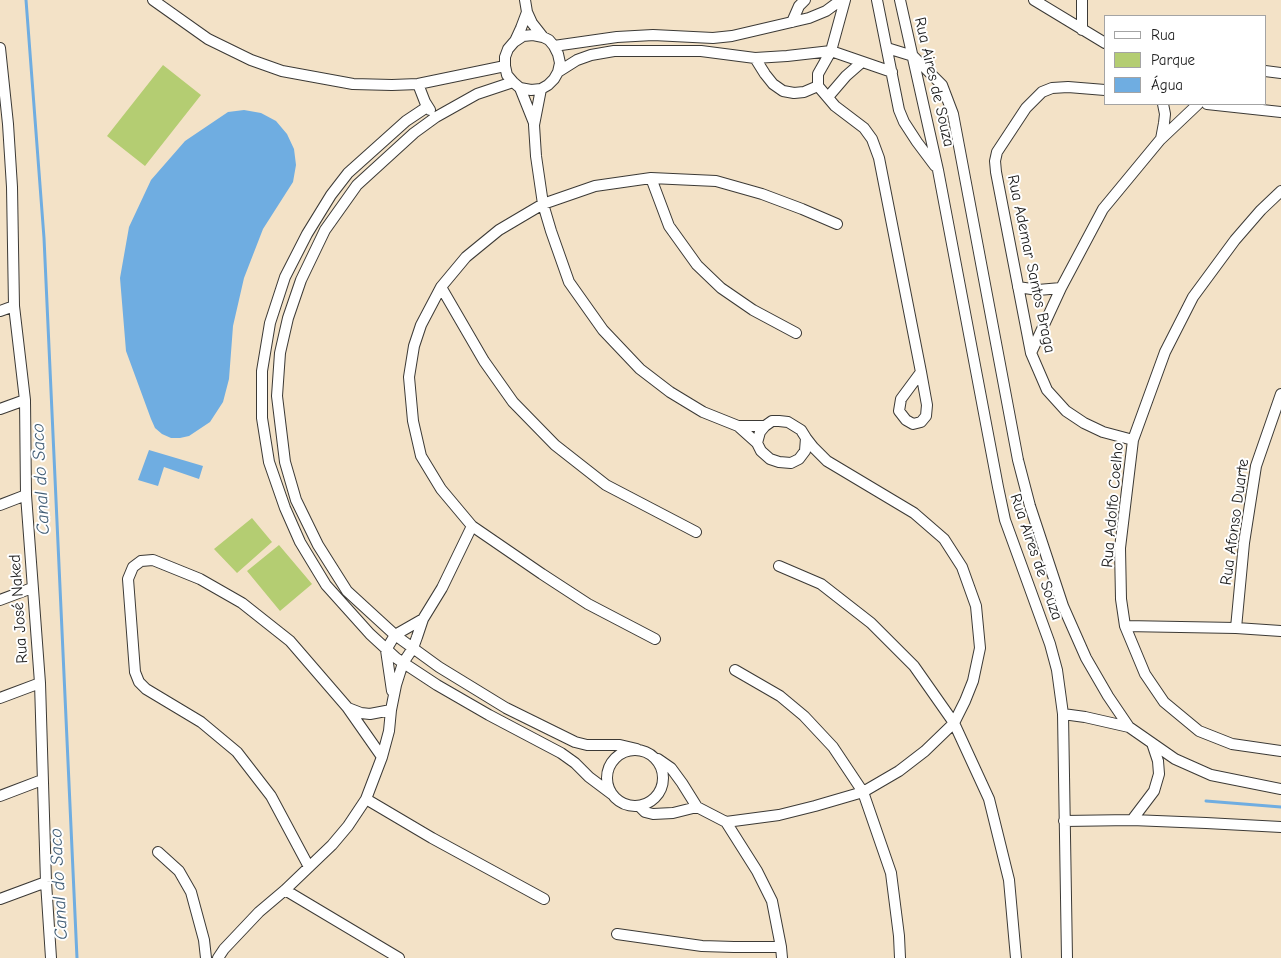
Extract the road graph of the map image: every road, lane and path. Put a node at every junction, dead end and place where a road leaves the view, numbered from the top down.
1 (153, 0) edge
2 (525, 0) edge
3 (806, 0) edge
4 (841, 0) edge
5 (845, 0) edge
6 (877, 0) edge
7 (900, 0) edge
8 (1034, 0) edge
9 (1082, 0) edge
10 (527, 12) junction
11 (792, 22) junction
12 (1082, 30) junction
13 (543, 37) junction
14 (514, 42) junction
15 (1104, 42) edge
16 (554, 46) junction
17 (0, 48) edge
18 (887, 48) junction
19 (831, 50) junction
20 (913, 56) junction
21 (755, 58) junction
22 (862, 62) junction
23 (505, 66) junction
24 (1266, 71) edge
25 (558, 72) junction
26 (892, 72) junction
27 (1281, 73) edge
28 (418, 84) junction
29 (517, 85) junction
30 (818, 86) junction
31 (541, 89) junction
32 (1104, 90) edge
33 (828, 97) junction
34 (1162, 105) edge
35 (1197, 105) edge
36 (1216, 105) edge
37 (428, 107) junction
38 (1281, 112) edge
39 (436, 117) junction
40 (534, 125) junction
41 (1160, 140) junction
42 (938, 170) junction
43 (651, 178) junction
44 (1281, 191) edge
45 (543, 204) junction
46 (837, 224) dead end
47 (441, 287) junction
48 (1018, 287) junction
49 (1061, 288) junction
50 (14, 306) junction
51 (0, 311) edge
52 (796, 334) dead end
53 (1031, 353) junction
54 (921, 372) dead end
55 (1281, 394) edge
56 (24, 400) junction
57 (0, 409) edge
58 (738, 426) junction
59 (765, 426) junction
60 (806, 438) junction
61 (1133, 440) junction
62 (757, 443) junction
63 (799, 459) junction
64 (827, 461) junction
65 (26, 495) junction
66 (0, 505) edge
67 (472, 526) junction
68 (696, 532) dead end
69 (779, 566) dead end
70 (32, 588) junction
71 (0, 600) edge
72 (422, 619) junction
73 (1125, 626) junction
74 (1236, 628) junction
75 (1281, 631) edge
76 (395, 635) junction
77 (655, 639) dead end
78 (412, 648) junction
79 (386, 650) junction
80 (403, 663) junction
81 (735, 670) dead end
82 (416, 671) junction
83 (40, 683) junction
84 (396, 684) junction
85 (0, 698) edge
86 (393, 699) junction
87 (347, 707) junction
88 (391, 710) junction
89 (1063, 714) junction
90 (954, 723) junction
91 (1130, 727) junction
92 (1152, 743) junction
93 (637, 749) junction
94 (1281, 751) edge
95 (654, 756) junction
96 (382, 757) junction
97 (42, 780) junction
98 (1281, 789) edge
99 (863, 792) junction
100 (613, 795) junction
101 (0, 796) edge
102 (366, 799) junction
103 (639, 806) junction
104 (697, 807) junction
105 (1132, 820) junction
106 (1064, 821) junction
107 (726, 822) junction
108 (1281, 827) edge
109 (158, 852) dead end
110 (309, 867) junction
111 (46, 882) junction
112 (285, 890) junction
113 (0, 899) edge
114 (544, 899) dead end
115 (617, 934) dead end
116 (782, 953) edge
117 (51, 958) edge
118 (206, 958) edge
119 (218, 958) edge
120 (399, 958) edge
121 (900, 958) edge
122 (1016, 958) edge
123 (1067, 958) edge

1 - 28 street
2 - 10 street
3 - 11 street
4 - 11 street
5 - 19 street
6 - 18 street, Rua Aires de Souza
7 - 20 street, Rua Aires de Souza
8 - 12 street
9 - 12 street
10 - 13 street
10 - 14 street
11 - 16 street
12 - 15 street
13 - 14 street
13 - 16 street
14 - 23 street
16 - 25 street
17 - 50 street, Rua José Naked
18 - 20 street
18 - 26 street, Rua Aires de Souza
19 - 21 street
19 - 22 street
19 - 30 street
20 - 42 street, Rua Aires de Souza
20 - 91 street
21 - 25 street
21 - 30 street
22 - 26 street
22 - 33 street
23 - 28 street
23 - 29 street
24 - 27 street
25 - 31 street
26 - 42 street, Rua Aires de Souza
28 - 37 street
29 - 31 street
29 - 39 street
29 - 40 street
30 - 33 street
31 - 40 street
32 - 48 street, Rua Ademar Santos Braga
33 - 54 street
34 - 41 street
35 - 41 street
36 - 38 street
37 - 39 street
37 - 79 street
39 - 76 street
40 - 45 street
41 - 49 street
42 - 89 street, Rua Aires de Souza
43 - 45 street
43 - 46 street
43 - 52 street
44 - 61 street, Rua Adolfo Coelho
45 - 47 street
45 - 58 street
47 - 67 street
47 - 68 street
48 - 49 street
48 - 53 street, Rua Ademar Santos Braga
49 - 53 street
50 - 51 street
50 - 56 street, Rua José Naked
53 - 61 street, Rua Ademar Santos Braga
55 - 74 street, Rua Afonso Duarte
56 - 57 street
56 - 65 street, Rua José Naked
58 - 59 street
58 - 62 street
59 - 60 street
59 - 62 street
60 - 63 street
60 - 64 street
61 - 73 street, Rua Adolfo Coelho
62 - 63 street
63 - 64 street
64 - 90 street
65 - 66 street
65 - 70 street, Rua José Naked
67 - 72 street
67 - 77 street
69 - 90 street
70 - 71 street
70 - 83 street, Rua José Naked
72 - 76 street
72 - 78 street
73 - 74 street
73 - 94 street, Rua Adolfo Coelho
74 - 75 street
76 - 78 street
76 - 79 street
78 - 80 street
78 - 93 street
79 - 80 street
79 - 86 street
80 - 82 street
80 - 84 street
81 - 99 street
82 - 84 street
82 - 100 street
83 - 85 street
83 - 97 street, Rua José Naked
84 - 86 street
86 - 88 street
87 - 88 street
87 - 96 street
87 - 110 street
88 - 96 street
89 - 91 street
89 - 106 street, Rua Aires de Souza
90 - 99 street
90 - 122 street
91 - 92 street
92 - 98 street
92 - 105 street
93 - 95 street
93 - 100 street
95 - 103 street
95 - 104 street
96 - 102 street
97 - 101 street
97 - 111 street, Rua José Naked
99 - 107 street
99 - 121 street
100 - 103 street
102 - 110 street
102 - 114 street
103 - 104 street
104 - 107 street
105 - 106 street
105 - 108 street
106 - 123 street, Rua Aires de Souza
107 - 116 street
109 - 118 street
110 - 112 street
111 - 113 street
111 - 117 street, Rua José Naked
112 - 119 street
112 - 120 street
115 - 116 street

